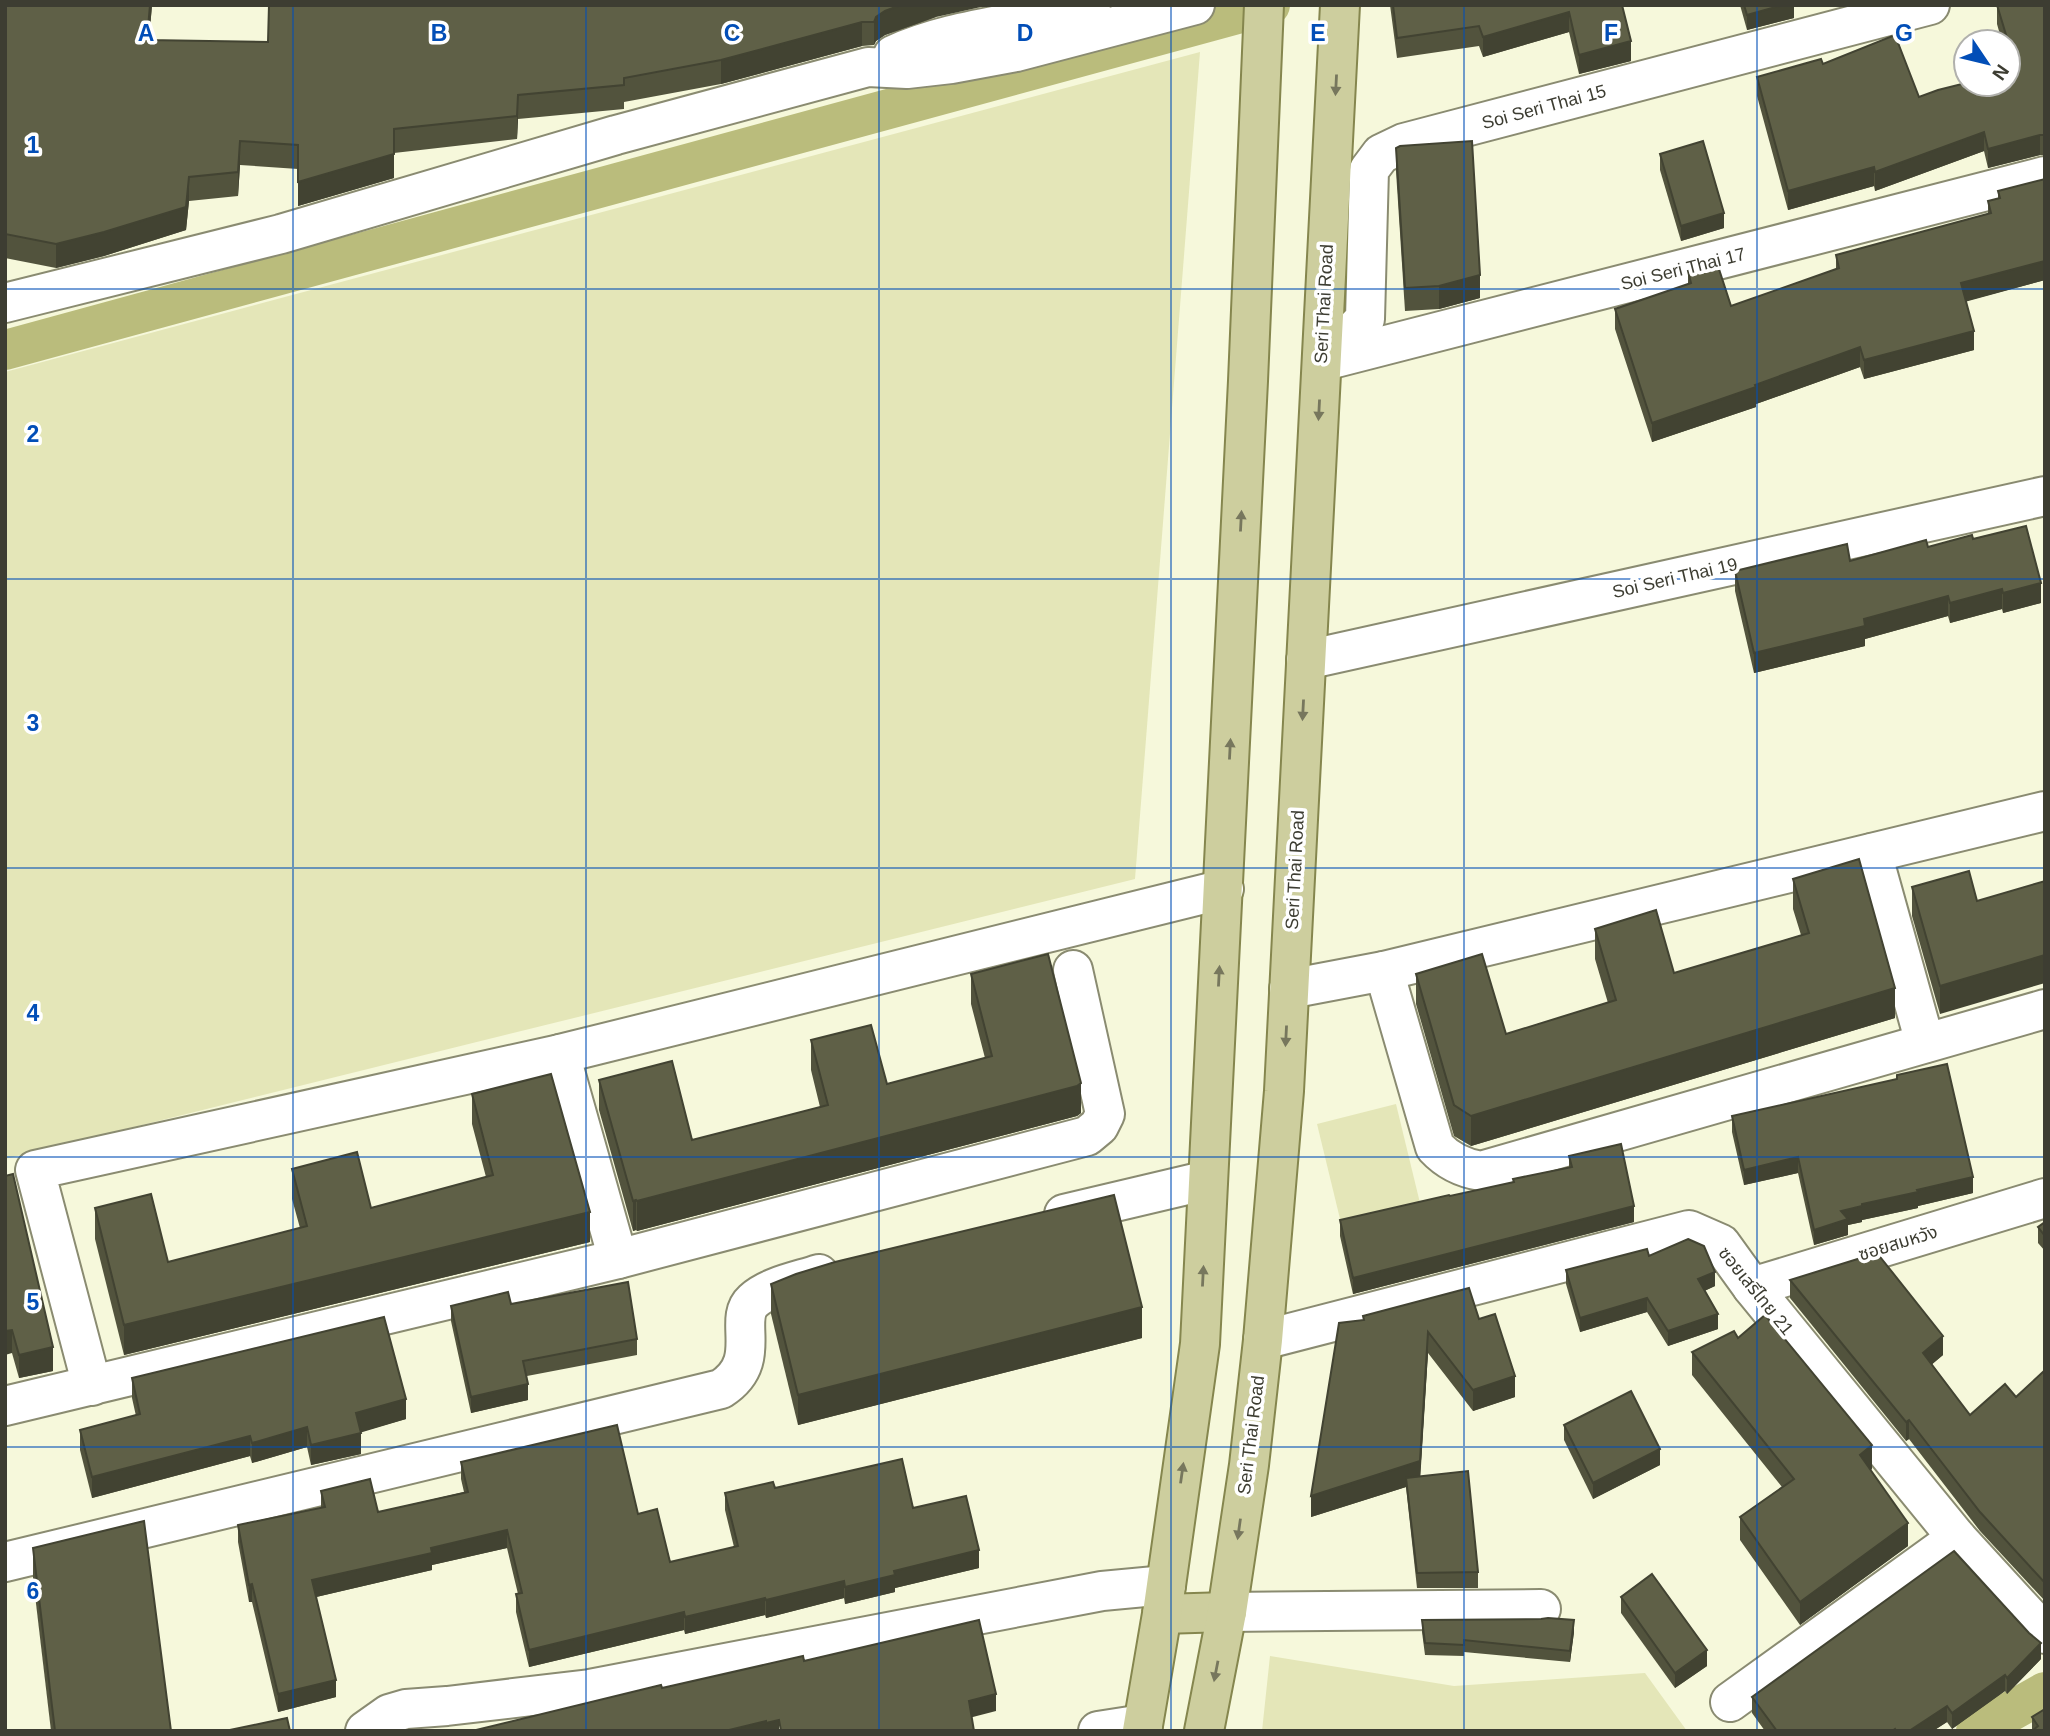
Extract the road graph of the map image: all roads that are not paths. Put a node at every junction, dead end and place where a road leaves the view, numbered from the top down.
1 (1091, 5) edge
2 (1195, 5) edge
3 (1930, 5) edge
4 (1340, 11) edge
5 (1264, 16) edge
6 (971, 18) edge
7 (868, 67) junction
8 (2045, 176) edge
9 (5, 303) edge
10 (1322, 362) junction
11 (2045, 496) edge
12 (1306, 660) junction
13 (2045, 811) edge
14 (1872, 853) junction
15 (1224, 890) junction
16 (1073, 971) dead end
17 (1384, 971) junction
18 (1289, 989) junction
19 (2045, 1009) edge
20 (1925, 1044) junction
21 (560, 1054) junction
22 (20, 1173) edge
23 (1208, 1180) junction
24 (2045, 1198) edge
25 (1029, 1223) edge
26 (618, 1259) junction
27 (856, 1264) edge
28 (1752, 1287) junction
29 (1263, 1340) junction
30 (92, 1386) junction
31 (5, 1406) edge
32 (1957, 1538) junction
33 (5, 1562) edge
34 (1164, 1600) junction
35 (1542, 1609) dead end
36 (1227, 1612) junction
37 (2045, 1634) edge
38 (1730, 1702) dead end
39 (1143, 1727) edge
40 (365, 1731) edge
41 (1098, 1731) edge
42 (1204, 1731) edge

1 - 6 street
2 - 7 street
3 - 10 street, Soi Seri Thai 15
4 -> 10 main road, Seri Thai Road
15 -> 5 main road
6 - 7 street
7 - 9 street
8 - 10 street, Soi Seri Thai 17
10 -> 12 main road, Seri Thai Road
11 - 12 street, Soi Seri Thai 19
12 -> 18 main road, Seri Thai Road
13 - 14 street
14 - 17 street
14 - 20 street
15 - 21 street
23 -> 15 main road
16 - 26 street
17 - 18 street
17 - 20 street
18 -> 29 main road, Seri Thai Road
19 - 20 street
21 - 22 street
21 - 26 street
22 - 30 street
23 - 25 street
34 -> 23 main road
24 - 28 street, ซอยสมหวัง
26 - 30 street
27 - 33 street
28 - 29 street, ซอยเสรีไทย 21
28 - 32 street, ซอยเสรีไทย 21
29 -> 36 main road, Seri Thai Road
30 - 31 street
32 - 37 street, ซอยเสรีไทย 21
32 - 38 street
34 - 36 main road
34 - 39 main road
34 - 40 street
35 - 36 street
36 -> 42 main road, Seri Thai Road
39 - 41 street

